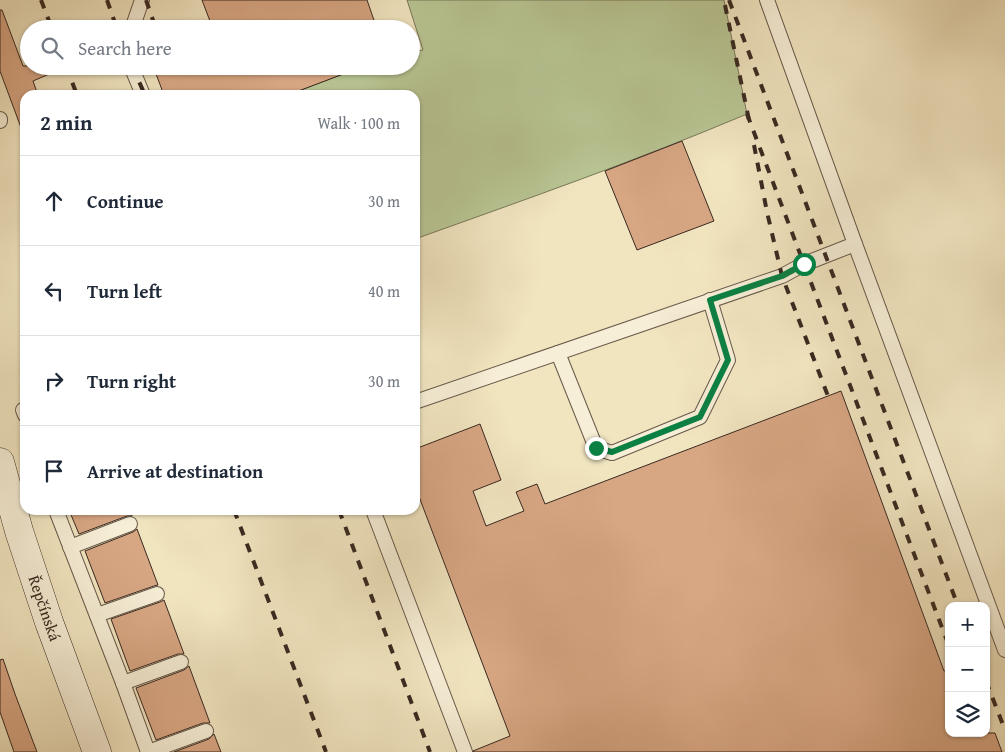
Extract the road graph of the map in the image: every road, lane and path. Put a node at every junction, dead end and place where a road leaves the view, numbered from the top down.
1 (142, 0) edge
2 (767, 0) edge
3 (135, 20) edge
4 (135, 75) edge
5 (141, 90) edge
6 (855, 244) junction
7 (710, 300) junction
8 (558, 353) junction
9 (420, 400) edge
10 (0, 462) edge
11 (58, 515) edge
12 (375, 515) edge
13 (130, 524) dead end
14 (70, 547) junction
15 (157, 594) dead end
16 (97, 615) junction
17 (1005, 650) edge
18 (182, 662) dead end
19 (123, 684) junction
20 (206, 731) dead end
21 (98, 752) edge
22 (148, 752) edge
23 (465, 752) edge

1 - 3 lane
2 - 6 lane
4 - 5 lane
6 - 7 lane
6 - 17 lane
7 - 8 lane
7 - 8 lane
8 - 9 lane
10 - 21 street, Řepčínská
11 - 14 lane
12 - 23 lane
13 - 14 lane
14 - 16 lane
15 - 16 lane
16 - 19 lane
18 - 19 lane
19 - 22 lane
20 - 22 lane

